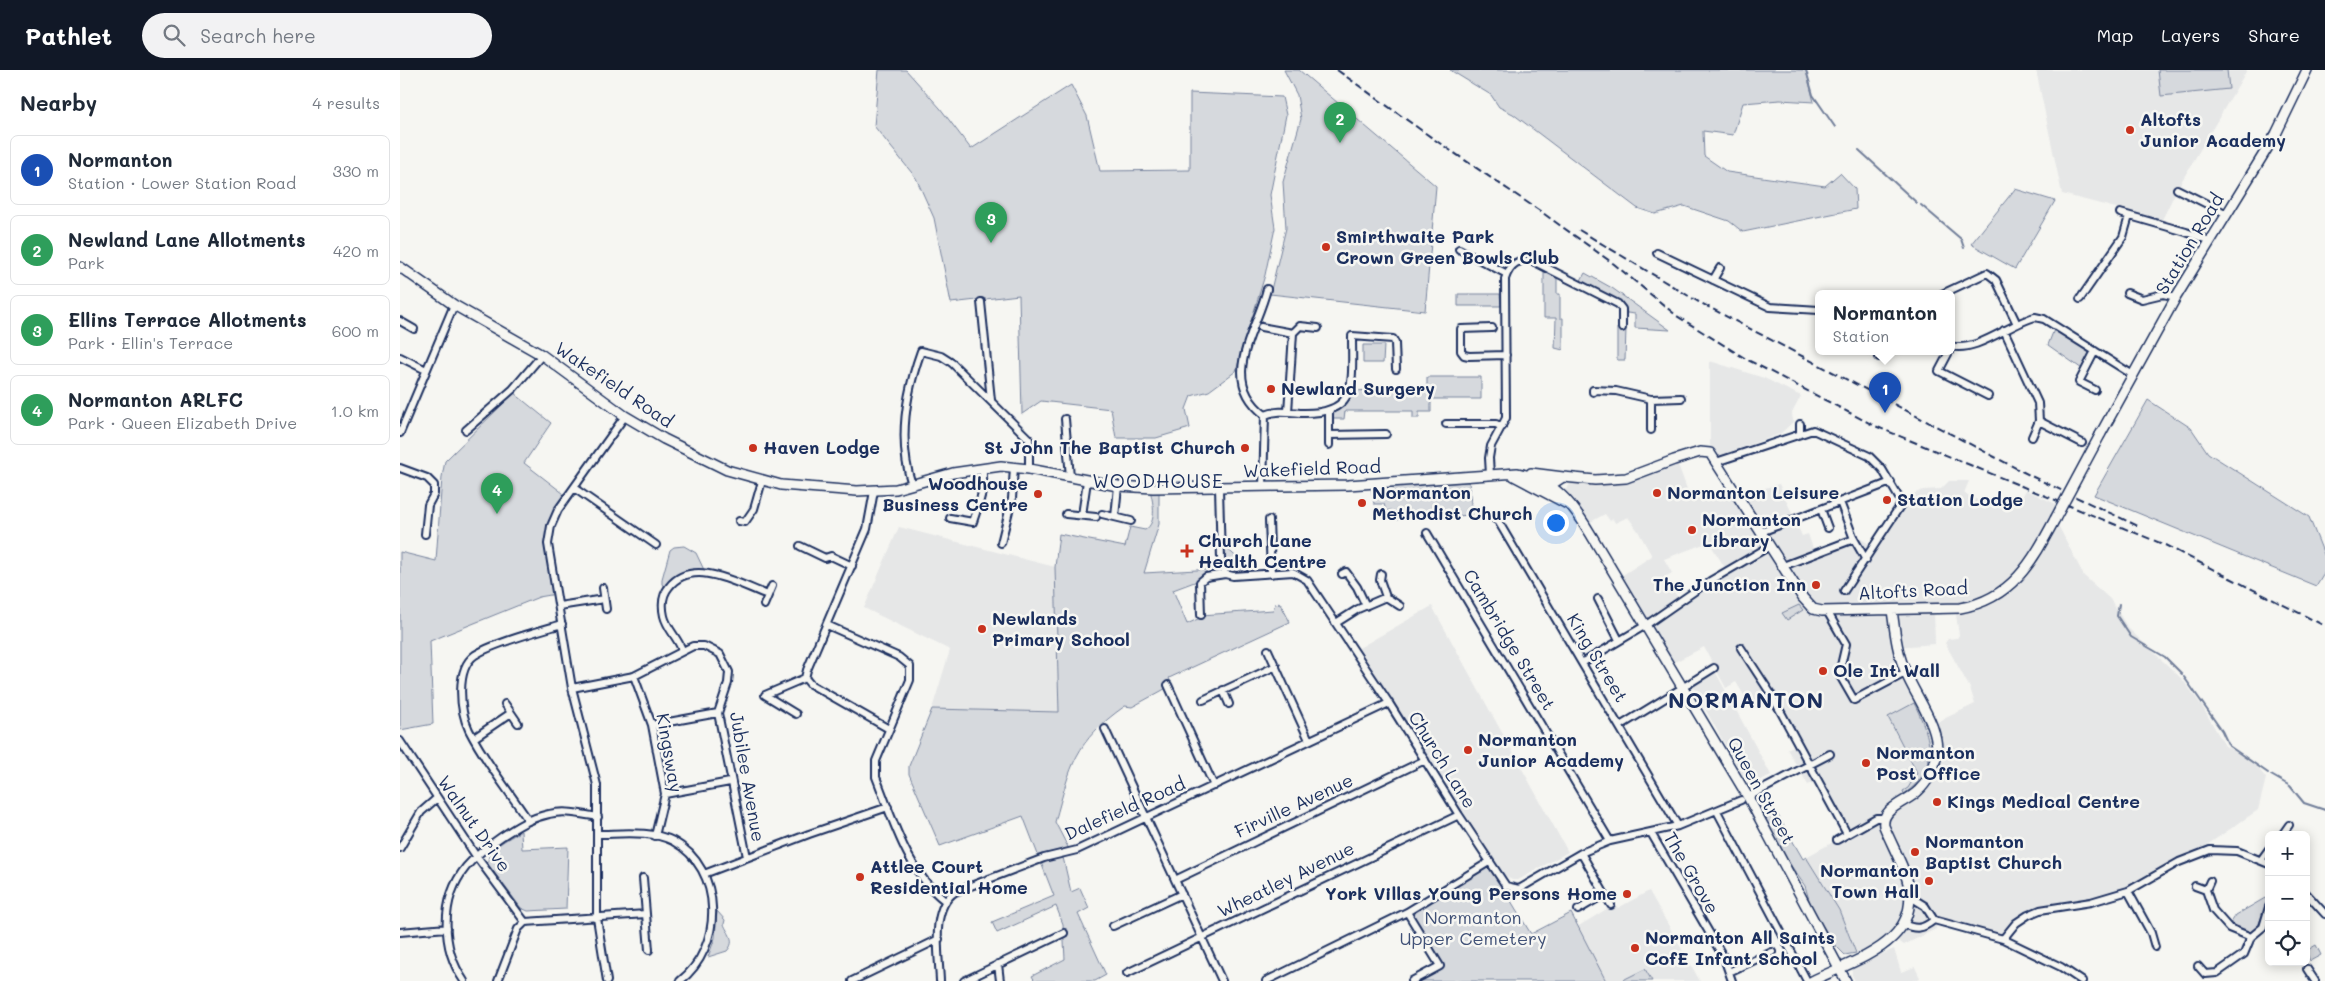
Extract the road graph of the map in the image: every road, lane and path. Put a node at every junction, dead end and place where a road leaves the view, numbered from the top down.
1 (2306, 70) edge
2 (2177, 189) dead end
3 (2120, 213) dead end
4 (2227, 214) junction
5 (2129, 216) junction
6 (2210, 241) junction
7 (1459, 249) dead end
8 (1657, 253) dead end
9 (400, 267) edge
10 (1720, 268) dead end
11 (1507, 274) junction
12 (1713, 280) junction
13 (1267, 289) dead end
14 (1950, 290) edge
15 (2127, 293) dead end
16 (2176, 297) junction
17 (2080, 299) dead end
18 (981, 302) dead end
19 (454, 305) junction
20 (1815, 310) edge
21 (400, 322) edge
22 (2017, 324) junction
23 (1316, 326) dead end
24 (1492, 328) dead end
25 (1622, 328) dead end
26 (414, 329) dead end
27 (1265, 329) dead end
28 (2004, 330) junction
29 (1293, 333) junction
30 (1955, 348) edge
31 (2094, 351) junction
32 (542, 355) junction
33 (1506, 355) junction
34 (1947, 355) edge
35 (400, 357) edge
36 (1396, 369) dead end
37 (426, 370) junction
38 (2133, 376) junction
39 (2095, 390) dead end
40 (1593, 392) dead end
41 (1988, 396) dead end
42 (1680, 398) dead end
43 (1651, 399) junction
44 (991, 400) junction
45 (1288, 412) junction
46 (1329, 412) junction
47 (1265, 415) junction
48 (625, 416) junction
49 (1066, 419) dead end
50 (2039, 421) junction
51 (1446, 424) dead end
52 (1800, 424) dead end
53 (1502, 427) junction
54 (466, 430) dead end
55 (1651, 430) dead end
56 (400, 433) edge
57 (1386, 434) dead end
58 (1800, 434) junction
59 (1329, 435) junction
60 (2100, 435) joint
61 (2032, 437) dead end
62 (2082, 443) dead end
63 (1328, 445) dead end
64 (1716, 462) junction
65 (1014, 467) junction
66 (400, 468) edge
67 (982, 468) junction
68 (1030, 469) junction
69 (1511, 474) junction
70 (1490, 475) junction
71 (1526, 475) junction
72 (1070, 477) junction
73 (1569, 479) junction
74 (1087, 480) junction
75 (762, 481) junction
76 (1891, 482) junction
77 (912, 485) junction
78 (1118, 486) junction
79 (1263, 487) junction
80 (574, 488) junction
81 (1219, 488) junction
82 (1549, 489) junction
83 (874, 491) junction
84 (1569, 502) junction
85 (1840, 502) junction
86 (1821, 509) junction
87 (1066, 514) dead end
88 (1082, 515) junction
89 (1483, 516) dead end
90 (1115, 517) junction
91 (950, 518) dead end
92 (1269, 520) dead end
93 (739, 521) dead end
94 (1131, 521) dead end
95 (1828, 528) dead end
96 (1761, 532) junction
97 (1427, 533) dead end
98 (425, 534) dead end
99 (1854, 539) junction
100 (1001, 543) dead end
101 (656, 545) dead end
102 (800, 546) dead end
103 (1770, 546) junction
104 (1866, 560) junction
105 (852, 566) junction
106 (1783, 566) junction
107 (1225, 574) junction
108 (1271, 574) junction
109 (1342, 574) dead end
110 (1381, 574) dead end
111 (1710, 581) dead end
112 (772, 586) dead end
113 (1702, 586) dead end
114 (603, 588) dead end
115 (1844, 592) dead end
116 (768, 595) junction
117 (1386, 597) junction
118 (1598, 598) dead end
119 (604, 599) junction
120 (764, 605) dead end
121 (559, 606) junction
122 (1366, 606) junction
123 (1400, 606) dead end
124 (606, 609) dead end
125 (1892, 610) junction
126 (1827, 611) junction
127 (1201, 615) dead end
128 (1336, 623) junction
129 (562, 624) junction
130 (827, 625) junction
131 (1646, 625) junction
132 (1619, 640) junction
133 (1741, 648) dead end
134 (682, 650) junction
135 (1268, 650) dead end
136 (1582, 663) junction
137 (1276, 666) junction
138 (1714, 668) dead end
139 (1905, 672) junction
140 (634, 676) junction
141 (805, 678) junction
142 (1168, 685) dead end
143 (572, 688) junction
144 (1680, 689) junction
145 (1223, 690) junction
146 (1203, 700) dead end
147 (1389, 703) junction
148 (504, 704) dead end
149 (1229, 704) dead end
150 (718, 713) junction
151 (511, 714) junction
152 (796, 714) dead end
153 (518, 724) dead end
154 (652, 725) junction
155 (1620, 726) junction
156 (889, 729) junction
157 (1105, 729) dead end
158 (474, 738) junction
159 (1309, 740) junction
160 (400, 741) edge
161 (1830, 754) dead end
162 (1425, 760) junction
163 (1808, 765) junction
164 (730, 782) junction
165 (1214, 786) junction
166 (665, 794) junction
167 (437, 798) junction
168 (1744, 798) junction
169 (888, 807) junction
170 (1717, 811) junction
171 (1459, 815) junction
172 (598, 817) junction
173 (1146, 817) junction
174 (1883, 818) junction
175 (528, 820) junction
176 (2289, 825) dead end
177 (1678, 826) junction
178 (2285, 831) edge
179 (1651, 833) junction
180 (597, 834) junction
181 (1847, 834) junction
182 (655, 836) junction
183 (1837, 840) dead end
184 (1610, 842) junction
185 (400, 848) edge
186 (1581, 853) junction
187 (2265, 854) edge
188 (476, 856) junction
189 (746, 857) junction
190 (2261, 860) junction
191 (1490, 862) junction
192 (2265, 862) edge
193 (704, 874) junction
194 (643, 878) dead end
195 (1175, 880) junction
196 (2210, 880) dead end
197 (2195, 886) dead end
198 (2206, 890) junction
199 (2128, 891) junction
200 (1182, 894) junction
201 (1605, 894) junction
202 (1909, 896) junction
203 (2310, 897) edge
204 (944, 900) junction
205 (1611, 905) dead end
206 (2324, 909) edge
207 (1578, 910) dead end
208 (1407, 912) junction
209 (646, 914) junction
210 (597, 918) junction
211 (1934, 920) junction
212 (2265, 921) edge
213 (525, 922) junction
214 (1903, 924) junction
215 (1113, 926) dead end
216 (447, 928) junction
217 (400, 932) edge
218 (1064, 933) dead end
219 (1202, 938) junction
220 (2251, 938) junction
221 (939, 939) junction
222 (2003, 939) junction
223 (2156, 947) dead end
224 (648, 950) dead end
225 (1772, 952) dead end
226 (998, 964) junction
227 (2198, 966) dead end
228 (1838, 968) junction
229 (2307, 969) dead end
230 (1729, 972) junction
231 (1127, 973) dead end
232 (2203, 978) edge
233 (464, 981) edge
234 (498, 981) edge
235 (606, 981) edge
236 (680, 981) edge
237 (852, 981) edge
238 (940, 981) edge
239 (964, 981) edge
240 (1000, 981) edge
241 (1222, 981) edge
242 (1266, 981) edge
243 (1412, 981) edge
244 (1732, 981) edge
245 (1807, 981) edge
246 (1812, 981) edge
247 (1846, 981) edge
248 (2082, 981) edge
249 (2313, 981) edge

1 - 4 street, Station Road
2 - 4 street
3 - 5 street
4 - 6 street, Station Road
5 - 6 street
5 - 17 street
6 - 16 street, Station Road
7 - 11 street
8 - 12 street
9 - 19 street, Wakefield Road
10 - 12 street
11 - 25 street
11 - 33 street
12 - 20 street
13 - 47 street
14 - 22 street
15 - 16 street
16 - 38 street, Station Road
18 - 44 street
19 - 32 street, Wakefield Road
19 - 37 street
21 - 26 street
22 - 28 street
22 - 31 street
23 - 29 street
24 - 33 street
27 - 29 street
28 - 30 street
28 - 50 street
29 - 45 street
31 - 38 street
31 - 39 street
32 - 48 street, Wakefield Road
32 - 54 street
33 - 53 street
34 - 41 street
35 - 37 street
36 - 46 street
37 - 56 street
38 - 60 street, Station Road
40 - 43 street
42 - 43 street
43 - 55 street
44 - 68 street
44 - 77 street
45 - 46 street
45 - 47 street
46 - 59 street
47 - 79 street
48 - 75 street, Wakefield Road
48 - 80 street
49 - 72 street
50 - 61 street
50 - 62 street
51 - 53 street
52 - 58 street
53 - 70 street
57 - 59 street
58 - 64 street
58 - 76 street
59 - 63 street
60 - 125 street, Altofts Road, bridge
64 - 73 street
64 - 96 street
65 - 67 street, Wakefield Road
65 - 68 street, Wakefield Road
65 - 100 street
66 - 98 street
67 - 77 street, Wakefield Road
67 - 91 street
68 - 72 street, Wakefield Road
69 - 70 street, Wakefield Road
69 - 71 street, Queen Street
69 - 82 street, Queen Street
70 - 79 street, Wakefield Road
71 - 73 street
71 - 82 street, Queen Street
72 - 74 street, Wakefield Road
73 - 82 street
73 - 84 street
74 - 78 street, Wakefield Road
74 - 88 street
75 - 83 street, Wakefield Road
75 - 93 street
76 - 85 street
76 - 104 street
77 - 83 street, Wakefield Road
78 - 81 street, Wakefield Road
78 - 90 street
79 - 81 street, Wakefield Road
80 - 101 street
80 - 121 street
81 - 107 street
82 - 84 street, Queen Street
83 - 105 street
84 - 131 street, Queen Street
85 - 86 street
85 - 99 street
86 - 95 street
86 - 96 street
87 - 88 street
88 - 90 street
89 - 136 street, King Street
90 - 94 street
92 - 108 street
96 - 103 street
97 - 184 street, Cambridge Street
99 - 104 street
99 - 106 street
102 - 105 street
103 - 106 street
103 - 111 street
104 - 115 street
105 - 130 street
106 - 126 street, Altofts Road
107 - 108 street, Church Lane
107 - 127 street, Church Lane
108 - 128 street, Church Lane
109 - 122 street
110 - 117 street
112 - 116 street
113 - 131 street
114 - 119 street
116 - 120 street
116 - 134 street
117 - 122 street
117 - 123 street
118 - 132 street
119 - 121 street
119 - 124 street
121 - 129 street
122 - 128 street
125 - 126 street, Altofts Road
125 - 139 street
126 - 139 street
128 - 147 street, Church Lane
129 - 143 street
129 - 158 street
130 - 141 street
130 - 156 street
131 - 132 street
131 - 144 street, Queen Street
132 - 136 street
133 - 163 street
134 - 140 street, Jubilee Avenue
134 - 150 street, Jubilee Avenue
135 - 137 street
136 - 155 street, King Street
137 - 145 street
137 - 159 street
138 - 144 street
139 - 174 street
140 - 143 street, Jubilee Avenue
140 - 154 street, Kingsway
141 - 152 street
141 - 156 street
142 - 165 street
143 - 172 street
144 - 155 street
144 - 168 street, Queen Street
145 - 146 street
145 - 149 street
147 - 159 street, Dalefield Road
147 - 162 street, Church Lane
148 - 151 street
150 - 154 street
150 - 164 street, Jubilee Avenue
151 - 153 street
151 - 158 street
154 - 166 street, Kingsway
155 - 177 street, King Street
156 - 169 street
157 - 173 street
158 - 175 street
159 - 165 street, Dalefield Road
160 - 167 street, Walnut Drive
161 - 163 street, Church Lane
162 - 171 street, Church Lane
162 - 195 street, Firville Avenue
163 - 168 street, Church Lane
163 - 181 street
164 - 166 street
164 - 189 street, Jubilee Avenue
165 - 173 street, Dalefield Road
166 - 182 street, Kingsway
167 - 185 street
167 - 188 street, Walnut Drive
168 - 170 street, Church Lane
168 - 228 street, Queen Street
169 - 189 street
169 - 204 street
170 - 177 street, Church Lane
170 - 245 street
171 - 191 street, Church Lane
171 - 219 street, Wheatley Avenue
172 - 175 street
172 - 180 street
173 - 195 street
173 - 204 street, Dalefield Road
174 - 181 street
174 - 202 street
175 - 188 street
176 - 178 street
177 - 179 street, Church Lane
179 - 184 street, Church Lane
179 - 230 street, The Grove
180 - 182 street
180 - 210 street
181 - 183 street
182 - 193 street
184 - 186 street, Church Lane
186 - 191 street, Church Lane
186 - 201 street
187 - 190 street
188 - 213 street, Walnut Drive
188 - 216 street
189 - 193 street
190 - 192 street
190 - 199 street
191 - 208 street
193 - 236 street
194 - 209 street
195 - 200 street
196 - 198 street
197 - 198 street
198 - 220 street
199 - 222 street
199 - 223 street
200 - 215 street
200 - 219 street
201 - 205 street
201 - 207 street
202 - 211 street
202 - 214 street
203 - 206 street
204 - 221 street
208 - 242 street
208 - 243 street
209 - 210 street
209 - 224 street
210 - 213 street
210 - 235 street
211 - 214 street
211 - 222 street
212 - 220 street
213 - 234 street
214 - 228 street
216 - 217 street
216 - 233 street
218 - 226 street
219 - 231 street, Wheatley Avenue
219 - 241 street
220 - 232 street
221 - 237 street
221 - 238 street
222 - 248 street
225 - 230 street
226 - 239 street
226 - 240 street
227 - 232 street
228 - 246 street
228 - 247 street, Queen Street
229 - 249 street
230 - 244 street, The Grove

